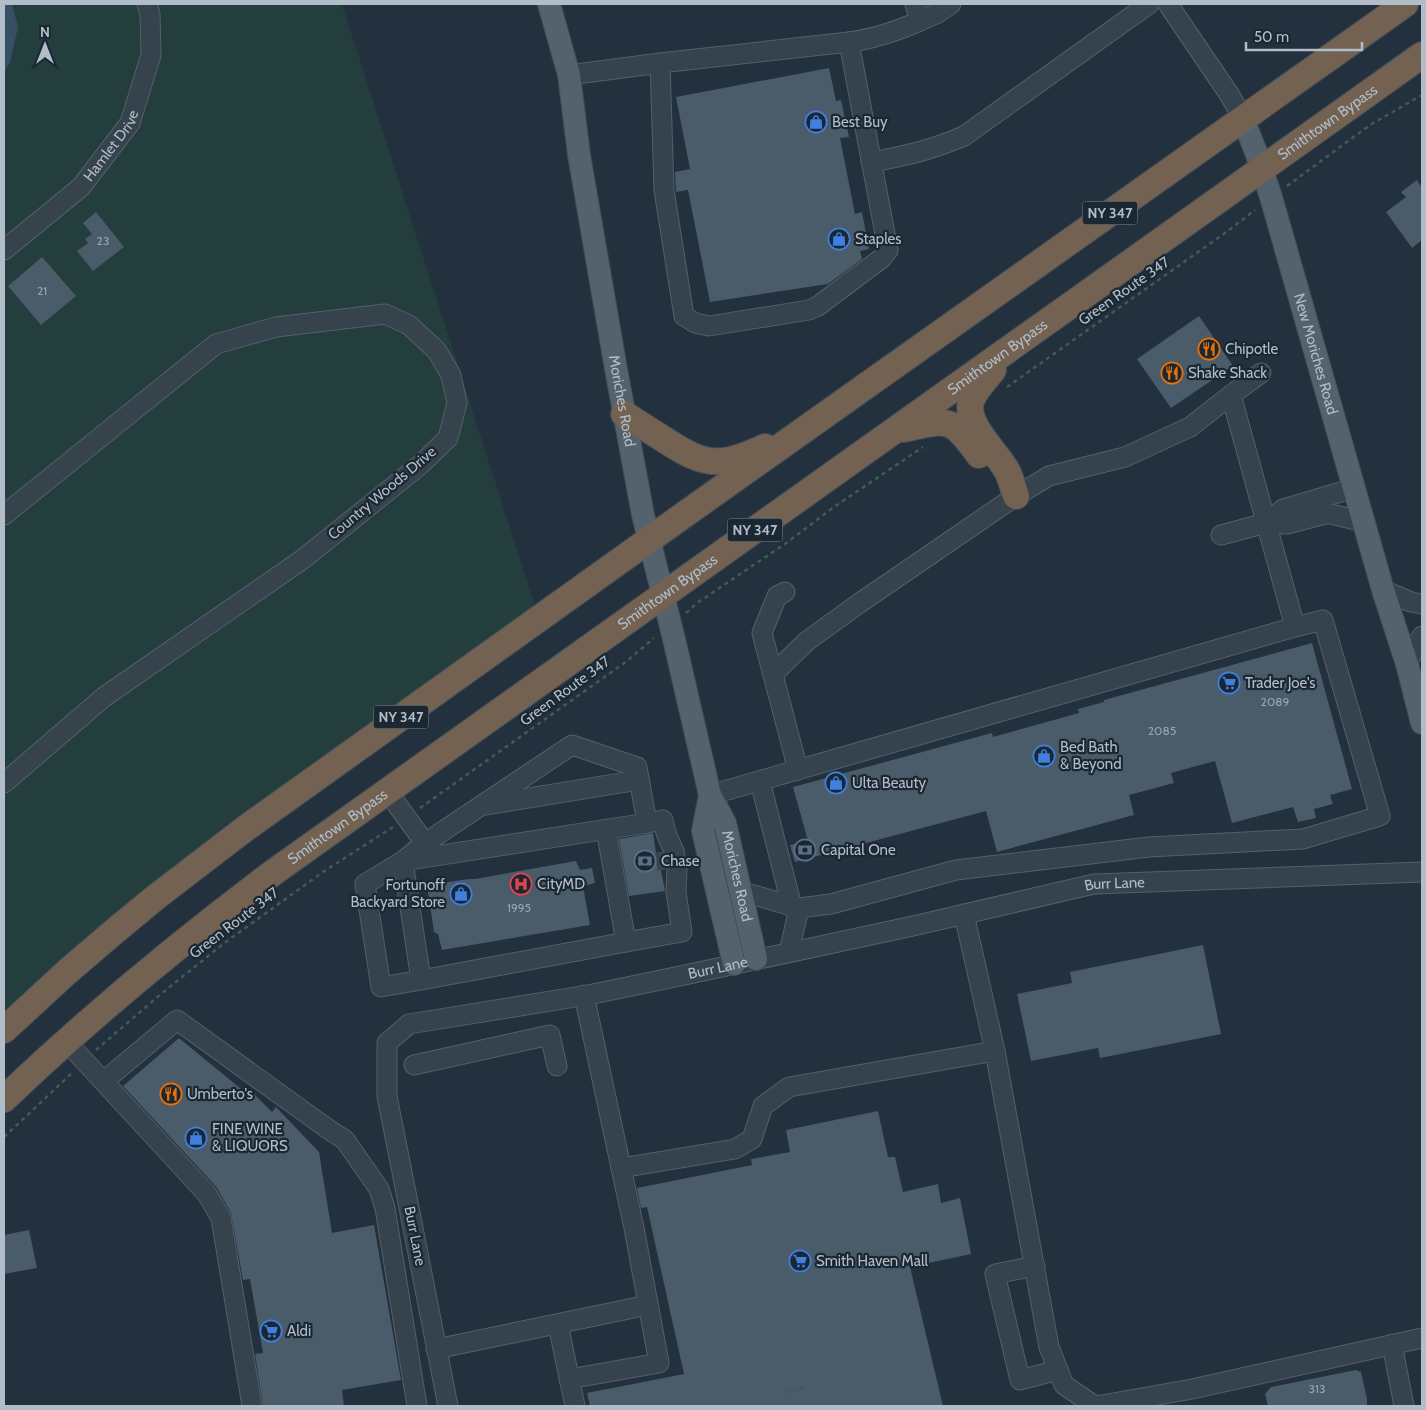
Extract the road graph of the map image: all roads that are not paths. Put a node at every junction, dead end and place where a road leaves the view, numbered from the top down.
1 (148, 4) edge
2 (549, 4) edge
3 (951, 4) edge
4 (1149, 4) edge
5 (1168, 4) edge
6 (1405, 4) edge
7 (918, 12) edge
8 (849, 42) junction
9 (1422, 55) edge
10 (660, 63) junction
11 (569, 75) junction
12 (1243, 119) junction
13 (871, 162) junction
14 (1262, 169) junction
15 (4, 250) edge
16 (1008, 350) junction
17 (1261, 373) dead end
18 (1231, 395) junction
19 (624, 414) junction
20 (815, 422) junction
21 (895, 430) junction
22 (1354, 488) junction
23 (1016, 496) junction
24 (4, 515) edge
25 (1364, 522) junction
26 (1266, 523) junction
27 (1221, 535) dead end
28 (649, 541) junction
29 (1383, 590) junction
30 (785, 592) dead end
31 (663, 595) junction
32 (1422, 604) edge
33 (1295, 627) junction
34 (1422, 636) edge
35 (1407, 664) junction
36 (773, 674) junction
37 (1422, 723) edge
38 (798, 770) junction
39 (639, 780) junction
40 (760, 781) junction
41 (4, 783) edge
42 (387, 791) junction
43 (710, 795) junction
44 (480, 806) junction
45 (647, 823) junction
46 (606, 829) junction
47 (666, 832) junction
48 (425, 843) junction
49 (403, 861) junction
50 (1422, 872) edge
51 (740, 891) junction
52 (676, 892) junction
53 (796, 908) junction
54 (964, 914) junction
55 (626, 942) junction
56 (788, 952) junction
57 (756, 959) junction
58 (734, 964) junction
59 (421, 980) junction
60 (584, 996) junction
61 (4, 1030) edge
62 (66, 1041) junction
63 (995, 1051) junction
64 (414, 1065) dead end
65 (557, 1066) dead end
66 (104, 1081) junction
67 (4, 1099) edge
68 (621, 1168) junction
69 (1034, 1266) junction
70 (648, 1305) junction
71 (558, 1324) junction
72 (1422, 1338) edge
73 (1392, 1344) junction
74 (436, 1349) junction
75 (1058, 1370) junction
76 (569, 1379) junction
77 (252, 1406) edge
78 (417, 1406) edge
79 (448, 1406) edge
80 (575, 1406) edge
81 (1095, 1406) edge
82 (1404, 1406) edge

1 - 15 street, Hamlet Drive
2 - 11 main road, Moriches Road
3 - 7 street
4 - 13 street
5 - 12 street, New Moriches Road
6 - 12 highway, NY 347
7 - 8 street
8 - 10 street
8 - 13 street
9 - 14 highway, Smithtown Bypass / NY 347
10 - 11 street
10 - 13 street
11 - 19 main road, Moriches Road
12 - 14 main road, New Moriches Road
12 - 20 highway, NY 347
14 - 16 highway, Smithtown Bypass / NY 347
14 - 22 main road, New Moriches Road
16 - 21 highway, Smithtown Bypass / NY 347
16 - 23 highway
17 - 18 street
18 - 23 street
18 - 26 street
19 - 20 highway
19 - 28 main road, Moriches Road
20 - 28 highway, NY 347
21 - 23 highway
21 - 31 highway, Smithtown Bypass / NY 347
22 - 25 main road, New Moriches Road
22 - 26 street
23 - 36 street
24 - 41 street, Country Woods Drive
25 - 26 street
25 - 29 main road, New Moriches Road
26 - 27 street
26 - 33 street
28 - 31 main road, Moriches Road
28 - 61 highway, NY 347
29 - 32 street
29 - 35 main road, New Moriches Road
30 - 36 street
31 - 42 highway, Smithtown Bypass / NY 347
31 - 43 main road, Moriches Road
33 - 38 street
33 - 53 street
34 - 35 street
35 - 37 main road, New Moriches Road
36 - 38 street
38 - 40 street
39 - 44 street
39 - 44 street
39 - 45 street
40 - 43 street
40 - 53 street
42 - 48 street
42 - 62 highway, Smithtown Bypass / NY 347
43 - 51 main road, Moriches Road
43 - 58 main road, Moriches Road
44 - 48 street
45 - 46 street
45 - 47 street
46 - 49 street
46 - 55 street
47 - 52 street
47 - 52 street
48 - 49 street
49 - 59 street
49 - 59 street
50 - 54 street, Burr Lane
51 - 53 street
51 - 57 main road, Moriches Road
52 - 55 street
53 - 56 street
54 - 56 street, Burr Lane
54 - 63 street
55 - 59 street
56 - 57 street, Burr Lane
57 - 58 street, Burr Lane
58 - 60 street, Burr Lane
60 - 68 street
60 - 74 street, Burr Lane
62 - 66 street
62 - 67 highway, Smithtown Bypass / NY 347
63 - 68 street
63 - 69 street
64 - 65 street
66 - 77 street
66 - 78 street
68 - 70 street
69 - 75 street
69 - 75 street
70 - 71 street
70 - 76 street
71 - 74 street
71 - 76 street
72 - 73 street
73 - 81 street
73 - 82 street
74 - 79 street, Burr Lane
75 - 81 street
76 - 80 street

